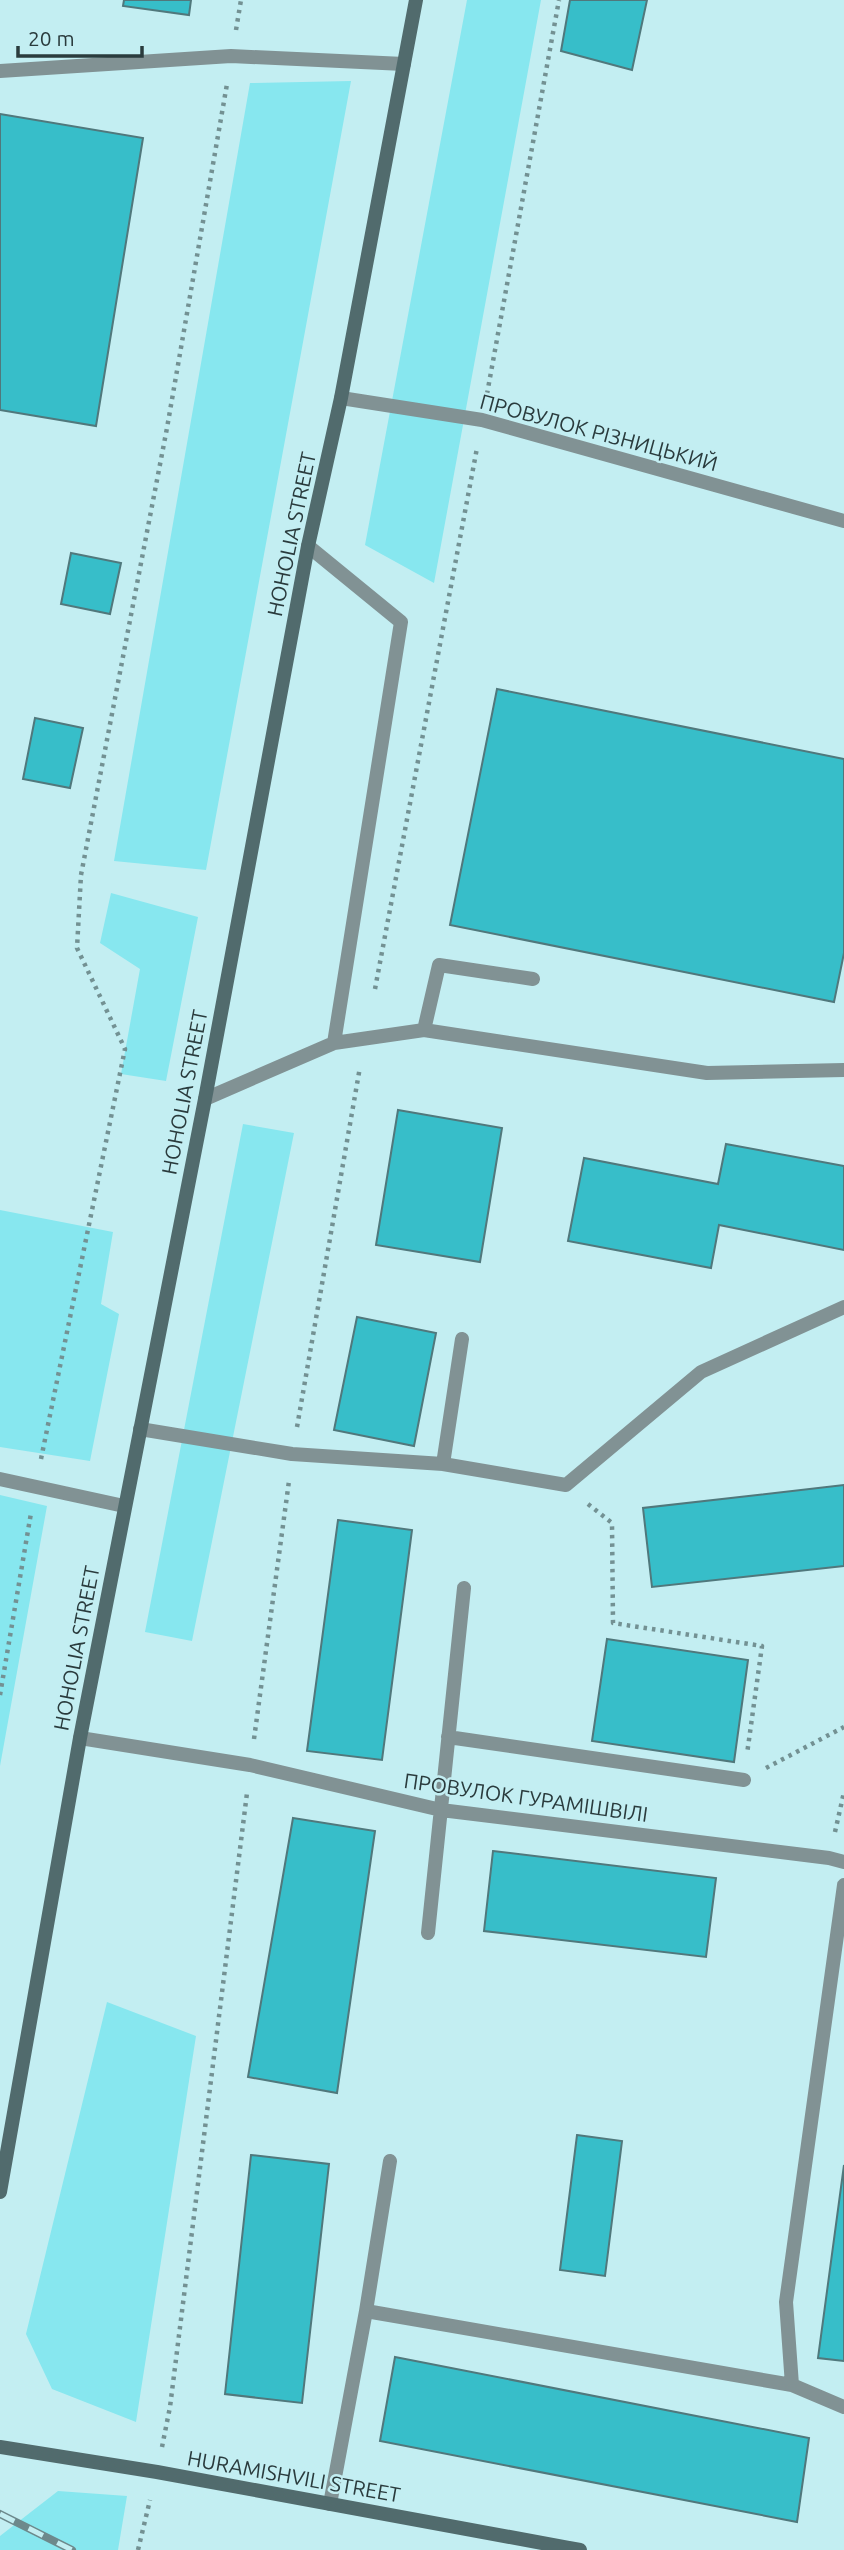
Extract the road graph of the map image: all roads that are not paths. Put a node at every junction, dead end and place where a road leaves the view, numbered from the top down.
1 (416, 0) edge
2 (404, 64) junction
3 (0, 71) edge
4 (341, 398) junction
5 (844, 521) edge
6 (309, 546) junction
7 (533, 979) dead end
8 (424, 1030) junction
9 (334, 1044) junction
10 (844, 1070) edge
11 (205, 1099) junction
12 (844, 1307) edge
13 (462, 1339) dead end
14 (140, 1429) junction
15 (443, 1464) junction
16 (0, 1479) edge
17 (124, 1506) junction
18 (464, 1588) dead end
19 (448, 1737) junction
20 (80, 1738) junction
21 (744, 1780) road end
22 (441, 1810) junction
23 (844, 1862) edge
24 (844, 1885) edge
25 (428, 1933) dead end
26 (390, 2161) dead end
27 (0, 2192) edge
28 (366, 2311) junction
29 (793, 2385) junction
30 (844, 2407) edge
31 (0, 2447) edge
32 (330, 2504) junction
33 (580, 2550) edge

1 - 2 street, HOHOLIA STREET
2 - 3 street
2 - 4 street, HOHOLIA STREET
4 - 5 street, ПРОВУЛОК РІЗНИЦЬКИЙ
4 - 6 street, HOHOLIA STREET
6 - 9 street
6 - 11 street, HOHOLIA STREET
7 - 8 street
8 - 9 street
8 - 10 street
9 - 11 street
11 - 14 street, HOHOLIA STREET
12 - 15 street
13 - 15 street
14 - 15 street
14 - 17 street, HOHOLIA STREET
16 - 17 street
17 - 20 street, HOHOLIA STREET
18 - 19 street
19 - 21 street
19 - 22 street
20 - 22 street, ПРОВУЛОК ГУРАМІШВІЛІ
20 - 27 street, HOHOLIA STREET
22 - 23 street, ПРОВУЛОК ГУРАМІШВІЛІ
22 - 25 street
24 - 29 street
26 - 28 street
28 - 29 street
28 - 32 street
29 - 30 street
31 - 32 street, HURAMISHVILI STREET
32 - 33 street, HURAMISHVILI STREET

